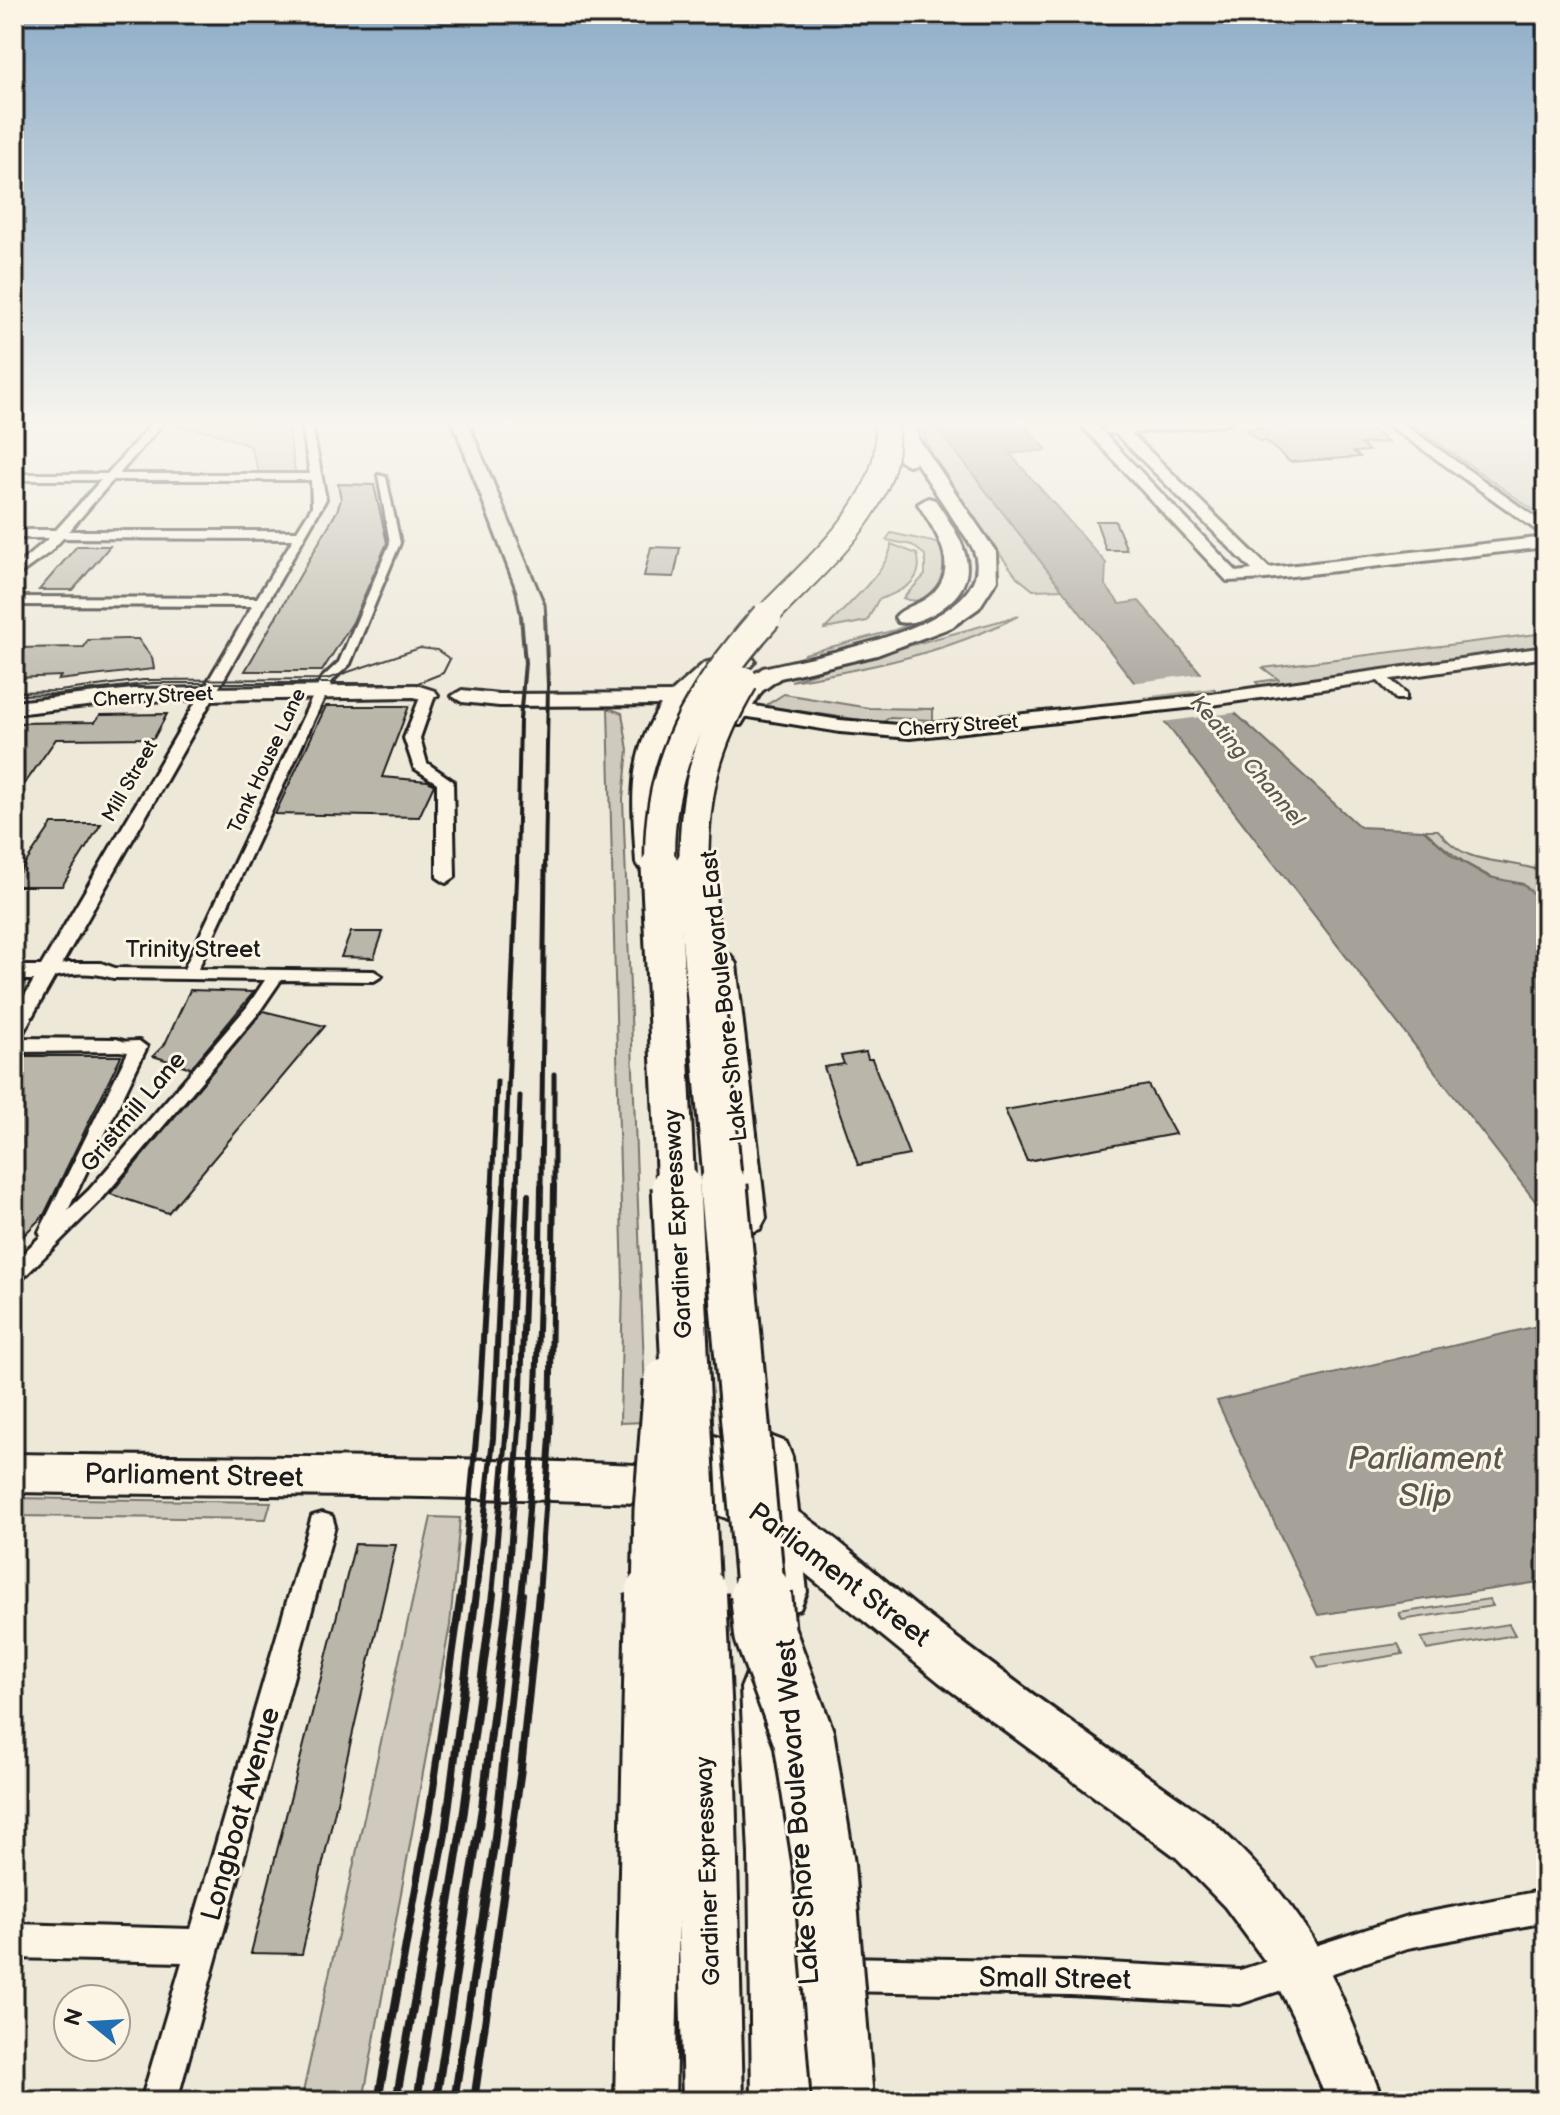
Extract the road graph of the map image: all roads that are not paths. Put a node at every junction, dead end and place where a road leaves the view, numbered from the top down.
1 (72, 520) edge
2 (310, 520) edge
3 (390, 520) edge
4 (854, 520) edge
5 (877, 520) edge
6 (938, 520) edge
7 (950, 520) edge
8 (963, 520) edge
9 (1178, 520) edge
10 (1211, 520) edge
11 (1529, 520) edge
12 (1546, 532) edge
13 (946, 533) junction
14 (14, 534) edge
15 (59, 534) junction
16 (302, 535) junction
17 (1546, 542) edge
18 (14, 574) edge
19 (1266, 574) junction
20 (14, 601) edge
21 (260, 602) junction
22 (1546, 652) edge
23 (1380, 675) junction
24 (206, 694) junction
25 (320, 694) junction
26 (428, 695) junction
27 (1401, 696) dead end
28 (676, 699) junction
29 (14, 708) edge
30 (738, 708) junction
31 (446, 877) dead end
32 (14, 973) edge
33 (47, 973) junction
34 (189, 973) junction
35 (278, 973) junction
36 (374, 976) dead end
37 (14, 1031) edge
38 (14, 1045) edge
39 (116, 1046) joint
40 (40, 1248) junction
41 (14, 1274) edge
42 (683, 1304) junction
43 (14, 1473) edge
44 (709, 1491) junction
45 (779, 1523) junction
46 (322, 1526) dead end
47 (765, 1634) junction
48 (1546, 1906) edge
49 (14, 1941) edge
50 (204, 1946) junction
51 (1300, 1970) junction
52 (809, 1973) junction
53 (159, 2101) edge
54 (645, 2101) edge
55 (713, 2101) edge
56 (735, 2101) edge
57 (786, 2101) edge
58 (815, 2101) edge
59 (843, 2101) edge
60 (1355, 2101) edge

1 - 15 street
2 - 16 street, Mill Street
3 - 25 street, Tank House Lane
4 - 42 highway, Gardiner Expressway, bridge
5 - 47 highway, Gardiner Expressway, bridge
6 - 13 highway, Lake Shore Boulevard East
7 - 13 highway
8 - 30 highway, Lake Shore Boulevard East
9 - 19 street
10 - 19 street
11 - 12 street
13 - 28 highway, Lake Shore Boulevard East
14 - 15 street
15 - 16 street
15 - 18 street
16 - 21 street, Mill Street
17 - 19 street
20 - 21 street
21 - 24 street, Mill Street
22 - 23 street, Cherry Street
23 - 27 street
23 - 30 street, Cherry Street
24 - 25 street, Cherry Street
24 - 29 street, Cherry Street
24 - 33 street, Mill Street
25 - 26 street, Cherry Street
25 - 34 street, Tank House Lane
26 - 28 street, Cherry Street
26 - 31 street
28 - 30 street, Cherry Street
28 - 44 main road, Lake Shore Boulevard East
30 - 45 highway, Lake Shore Boulevard East
32 - 33 street, Trinity Street
33 - 34 street, Trinity Street
33 - 37 street, Mill Street
34 - 35 street, Trinity Street
35 - 36 street, Trinity Street
35 - 40 street, Gristmill Lane
38 - 39 street
39 - 40 street
40 - 41 street, Gristmill Lane
42 - 54 highway, bridge
42 - 55 highway, Gardiner Expressway, bridge
43 - 44 main road, Parliament Street
44 - 45 main road, Parliament Street
44 - 56 highway
45 - 51 main road, Parliament Street
45 - 52 highway, Lake Shore Boulevard West
46 - 50 street, Longboat Avenue
47 - 57 highway, Gardiner Expressway, bridge
47 - 59 highway, bridge
48 - 51 street, Small Street
49 - 50 street
50 - 53 street, Longboat Avenue
51 - 52 street, Small Street
51 - 60 main road, Parliament Street
52 - 58 highway, Lake Shore Boulevard West

